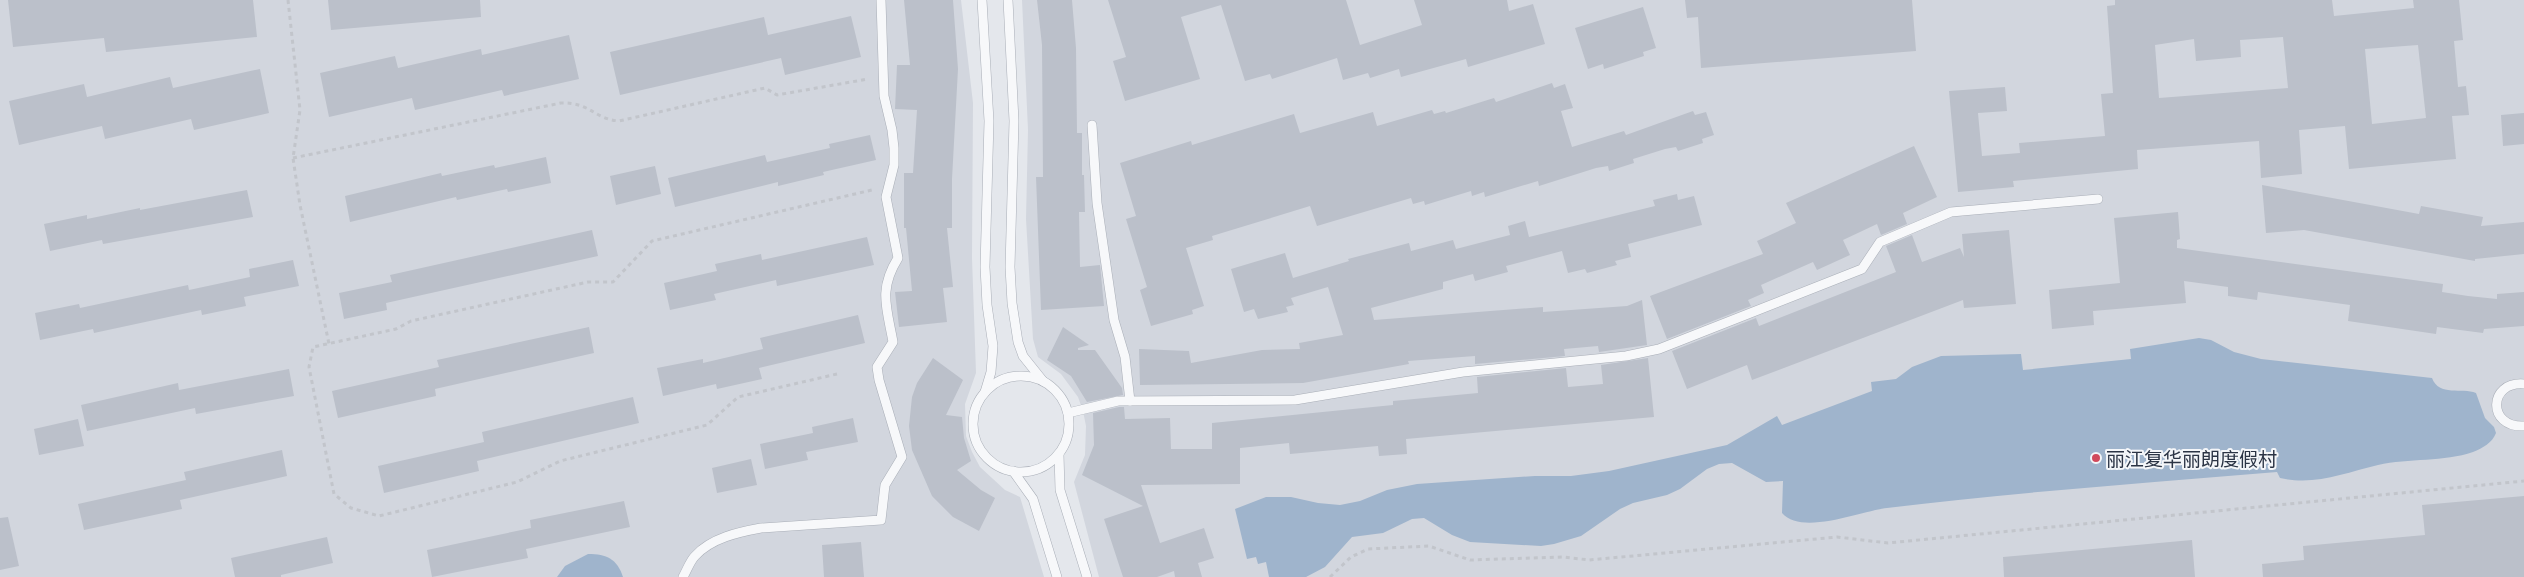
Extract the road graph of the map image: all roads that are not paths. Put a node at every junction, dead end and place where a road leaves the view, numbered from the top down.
1 (881, 0) edge
2 (982, 0) edge
3 (1008, 0) edge
4 (1092, 125) dead end
5 (2098, 199) dead end
6 (1043, 381) junction
7 (2524, 384) edge
8 (985, 392) junction
9 (1130, 401) junction
10 (1068, 413) junction
11 (2524, 426) edge
12 (1059, 454) junction
13 (1013, 471) junction
14 (683, 577) edge
15 (1057, 577) edge
16 (1087, 577) edge

1 - 14 lane
2 - 8 lane
3 - 6 lane
4 - 9 lane
5 - 9 lane
6 - 8 lane
6 - 10 lane
7 - 11 lane
8 - 13 lane
9 - 10 lane
10 - 12 lane
12 - 13 lane
12 - 16 lane
13 - 15 lane

